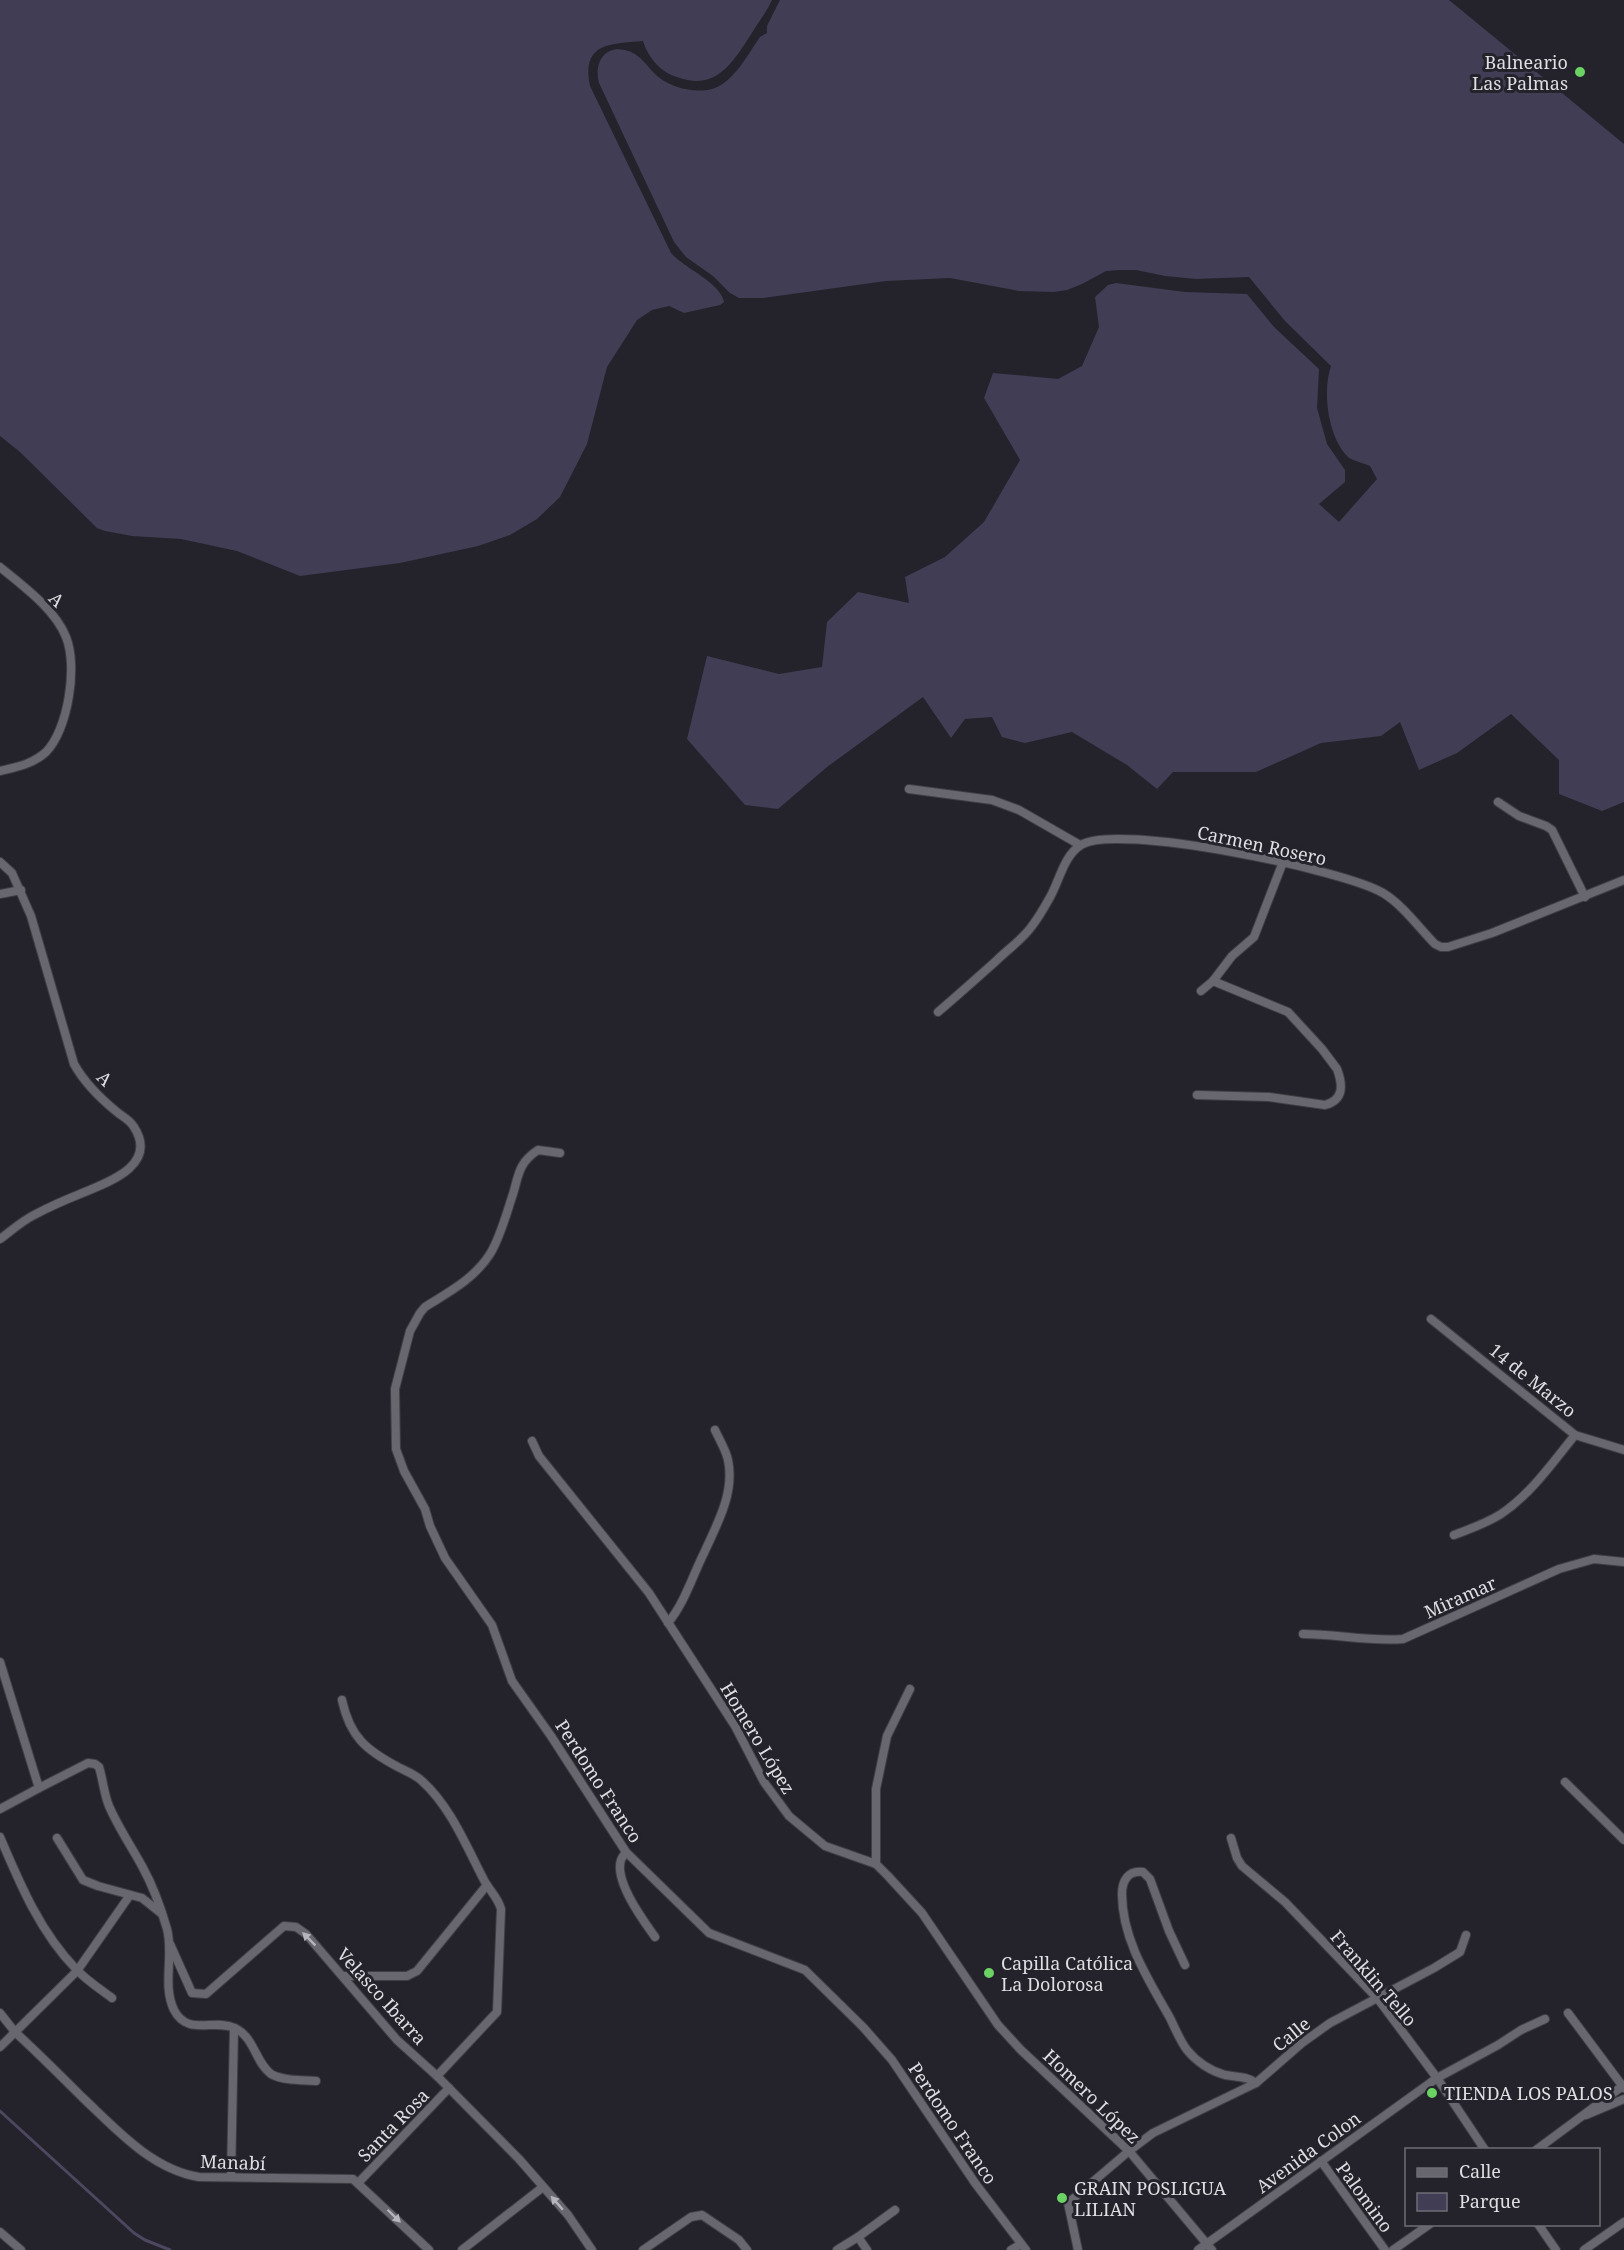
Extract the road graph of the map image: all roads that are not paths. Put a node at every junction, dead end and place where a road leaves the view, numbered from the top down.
1 (0, 567) edge
2 (0, 771) edge
3 (909, 789) dead end
4 (1498, 802) dead end
5 (1080, 845) junction
6 (0, 862) edge
7 (1283, 862) junction
8 (1624, 880) edge
9 (21, 890) junction
10 (0, 894) edge
11 (1585, 897) junction
12 (1213, 981) junction
13 (1201, 991) dead end
14 (938, 1012) dead end
15 (1197, 1095) dead end
16 (560, 1153) dead end
17 (0, 1239) edge
18 (1431, 1319) dead end
19 (715, 1430) dead end
20 (1575, 1434) junction
21 (532, 1441) dead end
22 (1624, 1449) edge
23 (1454, 1535) dead end
24 (1624, 1562) edge
25 (668, 1623) junction
26 (1304, 1634) dead end
27 (0, 1662) edge
28 (910, 1689) dead end
29 (342, 1700) dead end
30 (1564, 1782) dead end
31 (39, 1788) junction
32 (0, 1809) edge
33 (0, 1837) edge
34 (57, 1838) dead end
35 (1231, 1838) dead end
36 (1624, 1840) edge
37 (626, 1852) junction
38 (876, 1864) junction
39 (487, 1885) junction
40 (130, 1895) junction
41 (163, 1915) junction
42 (1466, 1935) dead end
43 (655, 1937) dead end
44 (171, 1944) junction
45 (1185, 1965) dead end
46 (77, 1971) junction
47 (344, 1976) junction
48 (112, 1998) dead end
49 (1378, 1999) junction
50 (0, 2013) edge
51 (1568, 2013) dead end
52 (1545, 2019) dead end
53 (234, 2028) junction
54 (15, 2032) junction
55 (0, 2047) edge
56 (437, 2076) junction
57 (1437, 2078) junction
58 (316, 2081) dead end
59 (1256, 2083) junction
60 (1624, 2086) edge
61 (449, 2088) junction
62 (1624, 2099) edge
63 (1582, 2116) junction
64 (1484, 2148) edge
65 (1539, 2148) edge
66 (1129, 2151) junction
67 (1321, 2161) junction
68 (231, 2177) junction
69 (359, 2182) junction
70 (543, 2187) junction
71 (895, 2210) dead end
72 (1624, 2222) edge
73 (1427, 2226) edge
74 (1539, 2226) edge
75 (0, 2232) edge
76 (858, 2237) junction
77 (1209, 2246) edge
78 (1023, 2247) edge
79 (21, 2250) edge
80 (429, 2250) edge
81 (462, 2250) edge
82 (592, 2250) edge
83 (643, 2250) edge
84 (747, 2250) edge
85 (837, 2250) edge
86 (867, 2250) edge
87 (1011, 2250) edge
88 (1078, 2250) edge
89 (1198, 2250) edge
90 (1385, 2250) edge
91 (1393, 2250) edge
92 (1556, 2250) edge
93 (1584, 2250) edge

1 - 2 street, A
3 - 5 street
4 - 11 street
5 - 7 street, Carmen Rosero
5 - 14 street
6 - 9 street, A
7 - 11 street, Carmen Rosero
7 - 12 street
8 - 11 street, Carmen Rosero
9 - 10 street
9 - 17 street, A
12 - 13 street
12 - 15 street
16 - 37 street, Perdomo Franco
18 - 20 street, 14 de Marzo
19 - 25 street
20 - 22 street, 14 de Marzo
20 - 23 street
21 - 25 street, Homero López
24 - 26 street, Miramar
25 - 38 street, Homero López
27 - 31 street
28 - 38 street
29 - 39 street
30 - 36 street
31 - 32 street
31 - 41 street
33 - 46 street
34 - 40 street
35 - 49 street, Franklin Tello
37 - 43 street
37 - 78 street, Perdomo Franco
38 - 66 street, Homero López
39 - 47 street
39 - 56 street
40 - 41 street
40 - 46 street
41 - 44 street
42 - 49 street, Calle
47 -> 44 street, Velasco Ibarra
44 - 53 street
45 - 59 street
46 - 48 street
46 - 54 street
47 - 56 street, Velasco Ibarra
49 - 57 street, Franklin Tello
49 - 59 street, Calle
50 - 54 street, Manabí
51 - 60 street
52 - 57 street, Avenida Colon
53 - 58 street
53 - 68 street
54 - 55 street
54 - 68 street, Manabí
56 - 61 street, Velasco Ibarra
57 - 64 street, Franklin Tello
57 - 67 street, Avenida Colon
59 - 66 street, Calle
60 - 63 street
61 - 69 street, Santa Rosa
61 - 70 street, Velasco Ibarra
62 - 63 street
63 - 65 street
66 - 77 street, Homero López
66 - 88 street, Calle
67 - 77 street, Avenida Colon
67 - 90 street, Palomino
68 - 69 street, Manabí
69 -> 80 street
70 - 81 street
82 -> 70 street, Velasco Ibarra
71 - 76 street
72 - 93 street
73 - 91 street
74 - 92 street
75 - 79 street
76 - 85 street
76 - 86 street
77 - 89 street, Avenida Colon
78 - 87 street
83 - 84 street

